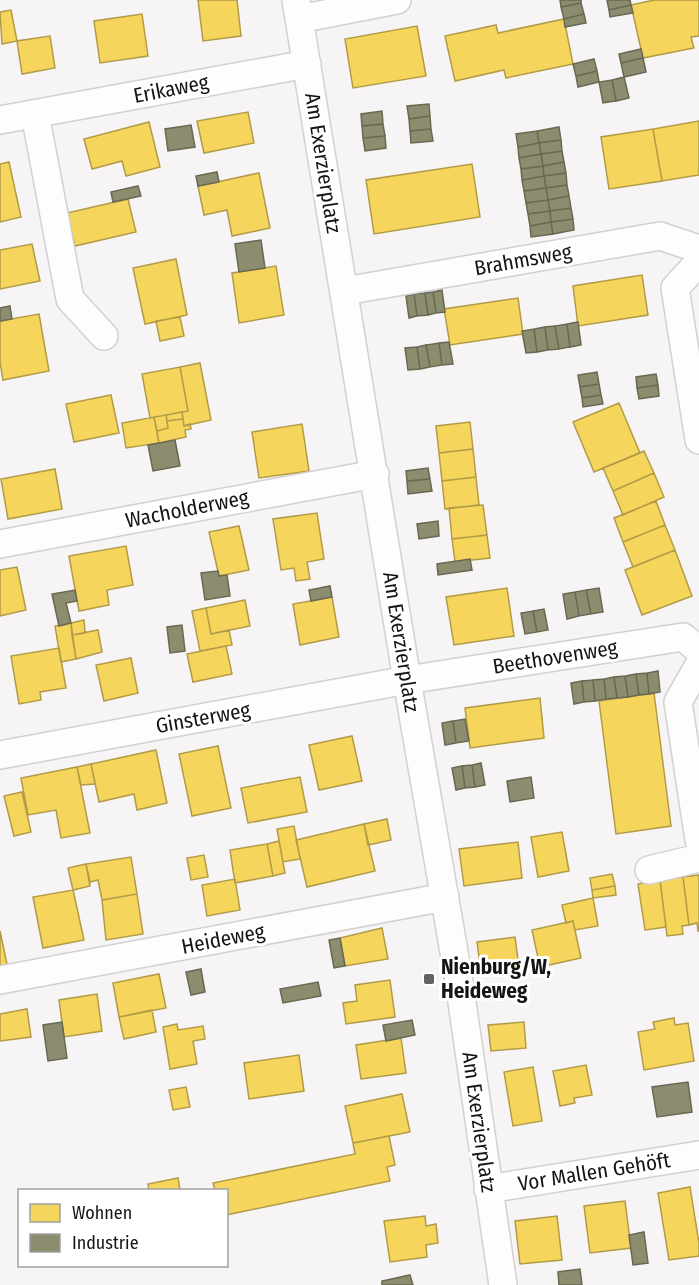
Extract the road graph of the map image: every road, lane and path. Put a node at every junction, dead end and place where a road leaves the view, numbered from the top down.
1 (397, 0) edge
2 (298, 10) edge
3 (307, 64) junction
4 (34, 114) junction
5 (0, 120) edge
6 (699, 249) edge
7 (699, 262) edge
8 (345, 291) junction
9 (104, 336) dead end
10 (699, 440) edge
11 (375, 474) junction
12 (0, 544) edge
13 (699, 650) edge
14 (699, 665) edge
15 (407, 680) junction
16 (0, 755) edge
17 (699, 840) edge
18 (699, 858) edge
19 (649, 870) dead end
20 (445, 897) junction
21 (0, 980) edge
22 (699, 1155) edge
23 (488, 1189) junction
24 (502, 1285) edge

1 - 2 street
2 - 3 street, Am Exerzierplatz
3 - 4 street, Erikaweg
3 - 8 street, Am Exerzierplatz
4 - 5 street, Erikaweg
4 - 9 street
6 - 8 street, Brahmsweg
7 - 10 street
8 - 11 street, Am Exerzierplatz
11 - 12 street, Wacholderweg
11 - 15 street, Am Exerzierplatz
13 - 15 street, Beethovenweg
14 - 17 street
15 - 16 street, Ginsterweg
15 - 20 street, Am Exerzierplatz
18 - 19 street
20 - 21 street, Heideweg
20 - 23 street, Am Exerzierplatz
22 - 23 street, Vor Mallen Gehöft
23 - 24 street, Am Exerzierplatz

